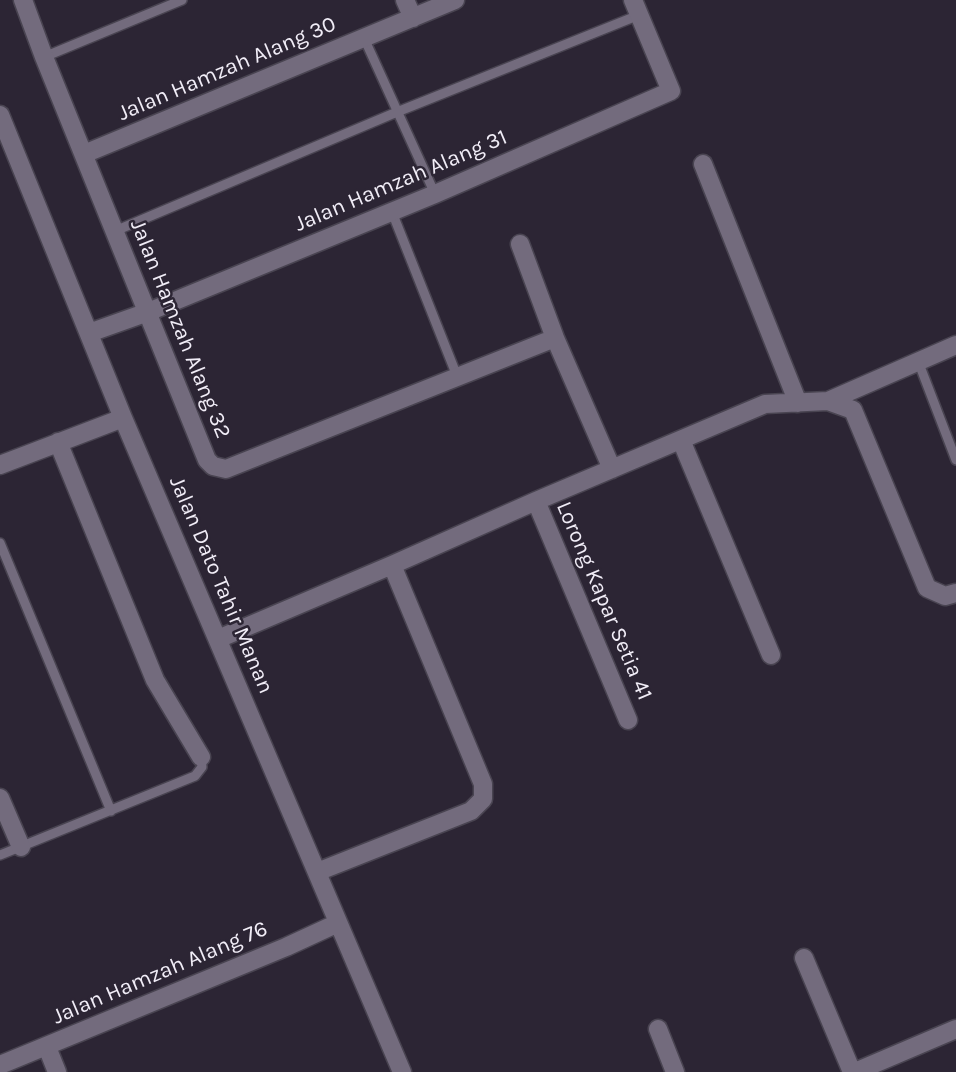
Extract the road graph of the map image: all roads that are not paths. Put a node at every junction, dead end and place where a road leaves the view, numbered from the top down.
1 (22, 0) edge
2 (182, 0) edge
3 (405, 0) edge
4 (455, 0) edge
5 (636, 8) edge
6 (412, 18) junction
7 (364, 38) junction
8 (44, 57) junction
9 (397, 112) junction
10 (0, 115) edge
11 (84, 154) junction
12 (703, 164) dead end
13 (435, 194) junction
14 (392, 212) junction
15 (115, 231) junction
16 (520, 244) dead end
17 (148, 312) junction
18 (89, 333) junction
19 (555, 338) junction
20 (956, 345) edge
21 (918, 361) junction
22 (457, 376) junction
23 (828, 401) junction
24 (798, 403) junction
25 (123, 418) junction
26 (681, 440) junction
27 (58, 442) junction
28 (956, 460) edge
29 (0, 465) edge
30 (612, 469) junction
31 (536, 501) junction
32 (0, 543) edge
33 (392, 565) junction
34 (956, 593) edge
35 (218, 639) junction
36 (771, 656) dead end
37 (628, 720) dead end
38 (201, 757) joint
39 (0, 798) edge
40 (111, 812) junction
41 (21, 847) junction
42 (0, 855) edge
43 (317, 872) junction
44 (338, 923) junction
45 (804, 958) dead end
46 (658, 1029) dead end
47 (956, 1029) edge
48 (47, 1047) junction
49 (0, 1065) edge
50 (57, 1072) edge
51 (402, 1072) edge
52 (675, 1072) edge
53 (854, 1072) edge

1 - 8 street, Jalan Hamzah Alang 32
2 - 8 lane
3 - 6 street
4 - 6 street, Jalan Hamzah Alang 30
5 - 9 lane
5 - 13 street, Jalan Hamzah Alang 31
6 - 7 street, Jalan Hamzah Alang 30
7 - 9 lane
7 - 11 street, Jalan Hamzah Alang 30
8 - 11 street, Jalan Hamzah Alang 32
9 - 13 lane
9 - 15 lane
10 - 18 street, Jalan Dato Tahir Manan
11 - 15 street, Jalan Hamzah Alang 32
12 - 24 street
13 - 14 street, Jalan Hamzah Alang 31
14 - 17 street, Jalan Hamzah Alang 31
14 - 22 lane
15 - 17 street, Jalan Hamzah Alang 32
16 - 19 street
17 - 18 street, Jalan Hamzah Alang 31
17 - 22 street, Jalan Hamzah Alang 32
18 - 25 street, Jalan Dato Tahir Manan
19 - 22 street, Jalan Hamzah Alang 32
19 - 30 street
20 - 21 street
21 - 23 street
21 - 28 lane
23 - 24 street
23 - 34 street
24 - 26 street
25 - 27 street
25 - 35 street, Jalan Dato Tahir Manan
26 - 30 street
26 - 36 street
27 - 29 street
27 - 38 street
30 - 31 street
31 - 33 street
31 - 37 street, Lorong Kapar Setia 41
32 - 40 lane
33 - 35 street
33 - 43 street
35 - 43 street, Jalan Dato Tahir Manan
38 - 40 lane
39 - 41 street
40 - 41 lane
41 - 42 lane
43 - 44 street, Jalan Dato Tahir Manan
44 - 48 street, Jalan Hamzah Alang 76
44 - 51 street, Jalan Dato Tahir Manan
45 - 53 street
46 - 52 street
47 - 53 street
48 - 49 street, Jalan Hamzah Alang 76
48 - 50 street

